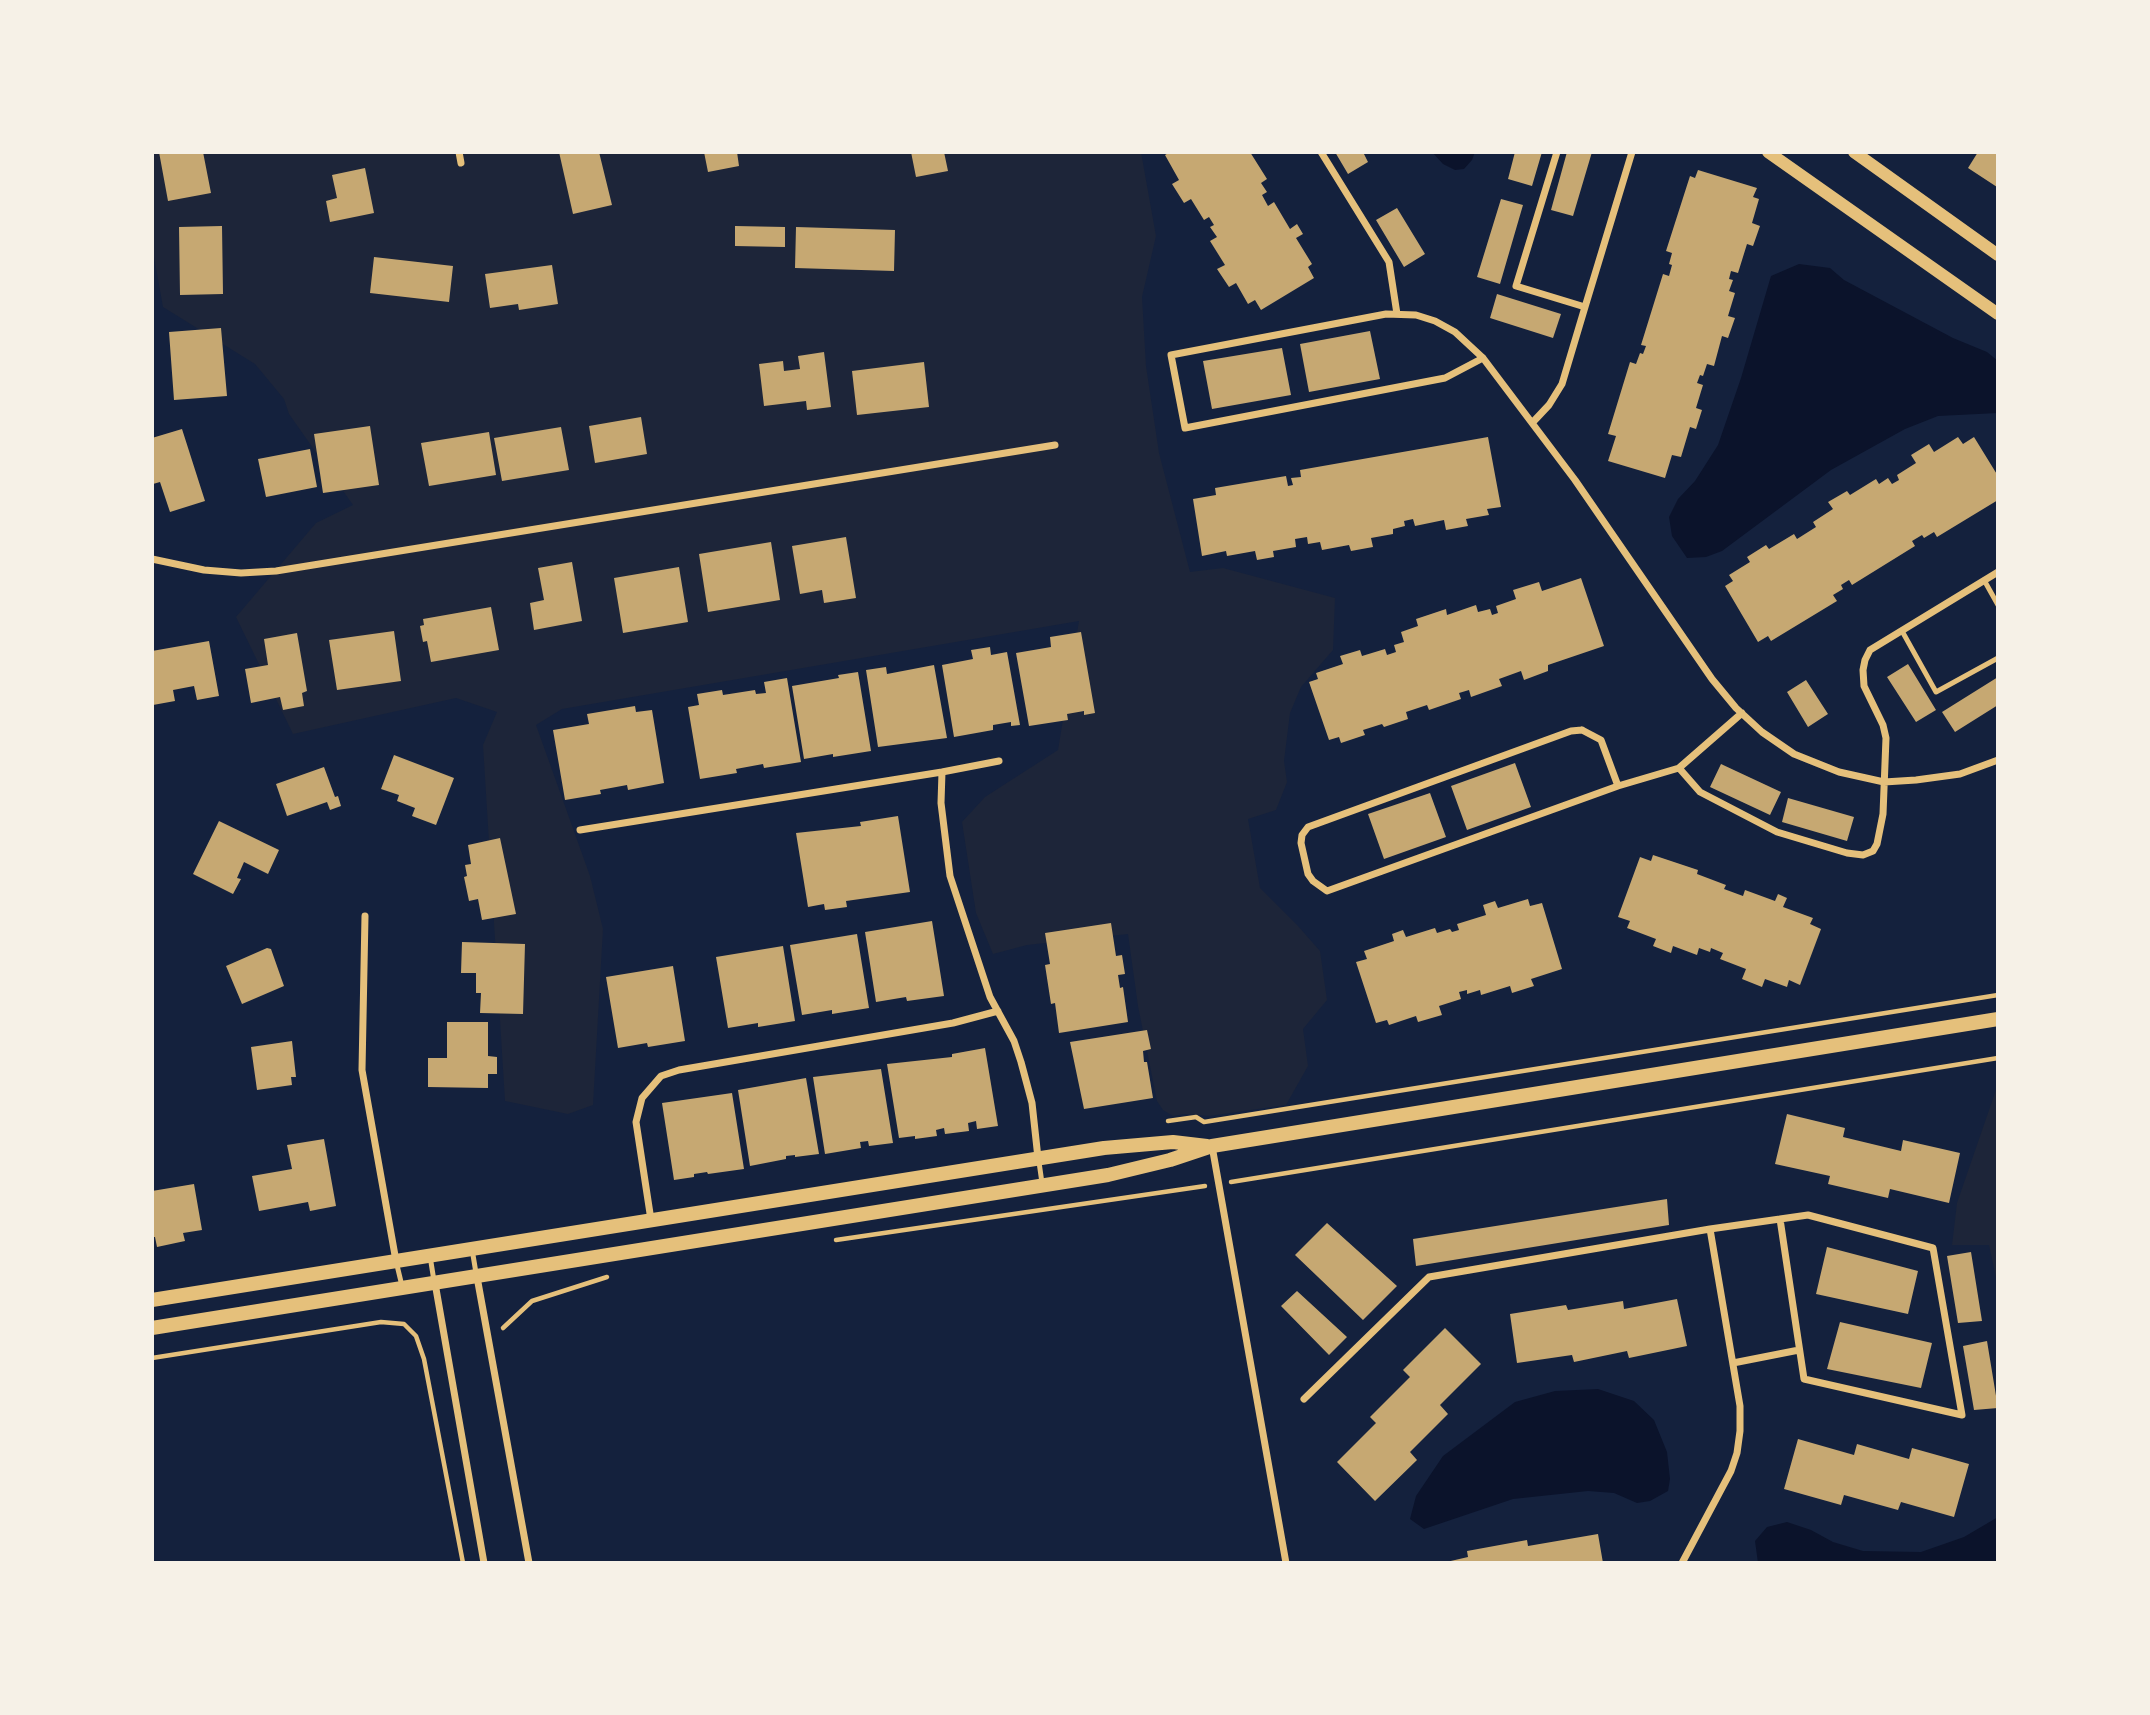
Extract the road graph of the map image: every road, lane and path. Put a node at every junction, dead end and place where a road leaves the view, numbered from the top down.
1 (459, 152) edge
2 (1321, 152) edge
3 (1557, 152) edge
4 (1632, 152) edge
5 (1768, 152) edge
6 (1854, 152) edge
7 (461, 163) dead end
8 (1998, 255) edge
9 (1585, 307) junction
10 (1397, 314) junction
11 (1998, 314) edge
12 (1483, 358) junction
13 (1533, 422) junction
14 (1055, 445) dead end
15 (152, 559) edge
16 (1998, 572) edge
17 (1984, 580) junction
18 (1998, 605) edge
19 (1902, 631) junction
20 (1998, 658) edge
21 (1742, 713) junction
22 (1998, 760) edge
23 (999, 761) dead end
24 (1679, 768) junction
25 (943, 772) junction
26 (1884, 782) junction
27 (1618, 786) junction
28 (580, 830) dead end
29 (365, 916) dead end
30 (1998, 995) edge
31 (998, 1012) junction
32 (1998, 1019) edge
33 (1998, 1058) edge
34 (1196, 1117) dead end
35 (1212, 1146) junction
36 (1038, 1158) junction
37 (1042, 1184) junction
38 (1219, 1184) junction
39 (1780, 1219) junction
40 (651, 1220) junction
41 (1710, 1229) junction
42 (825, 1242) dead end
43 (472, 1249) junction
44 (430, 1256) junction
45 (396, 1261) junction
46 (608, 1276) dead end
47 (477, 1277) junction
48 (435, 1283) junction
49 (402, 1289) junction
50 (152, 1300) edge
51 (152, 1328) edge
52 (503, 1328) dead end
53 (1799, 1350) junction
54 (152, 1358) edge
55 (1733, 1363) junction
56 (1304, 1399) dead end
57 (463, 1563) edge
58 (484, 1563) edge
59 (529, 1563) edge
60 (1286, 1563) edge
61 (1682, 1563) edge

1 - 7 street
2 - 10 street
3 - 9 street
4 - 9 street
5 - 11 street
6 - 8 street
9 - 13 street
10 - 12 street
10 - 12 street
12 - 13 street
13 - 21 street
14 - 15 street
16 - 17 street
17 - 18 lane
17 - 19 street
19 - 20 lane
19 - 26 street
21 - 24 street
21 - 26 street
22 - 26 street
23 - 25 street
24 - 26 street
24 - 27 street
25 - 28 street
25 - 31 street
27 - 27 street
29 - 45 street
30 - 34 path
31 - 36 street
31 - 40 street
32 - 35 main road
33 - 38 path
35 - 36 main road
35 - 37 main road
35 - 38 street
36 - 37 lane
36 - 40 main road
37 - 47 main road
38 - 42 path
38 - 60 street
39 - 41 street
39 - 53 street
39 - 53 street
40 - 43 main road
41 - 55 street
41 - 56 street
43 - 44 main road
43 - 47 lane
44 - 45 main road
44 - 48 lane
45 - 49 lane
45 - 50 main road
46 - 52 path
47 - 48 main road
47 - 59 street
48 - 49 main road
48 - 58 street
49 - 51 main road
53 - 55 street
54 - 57 path
55 - 61 street

